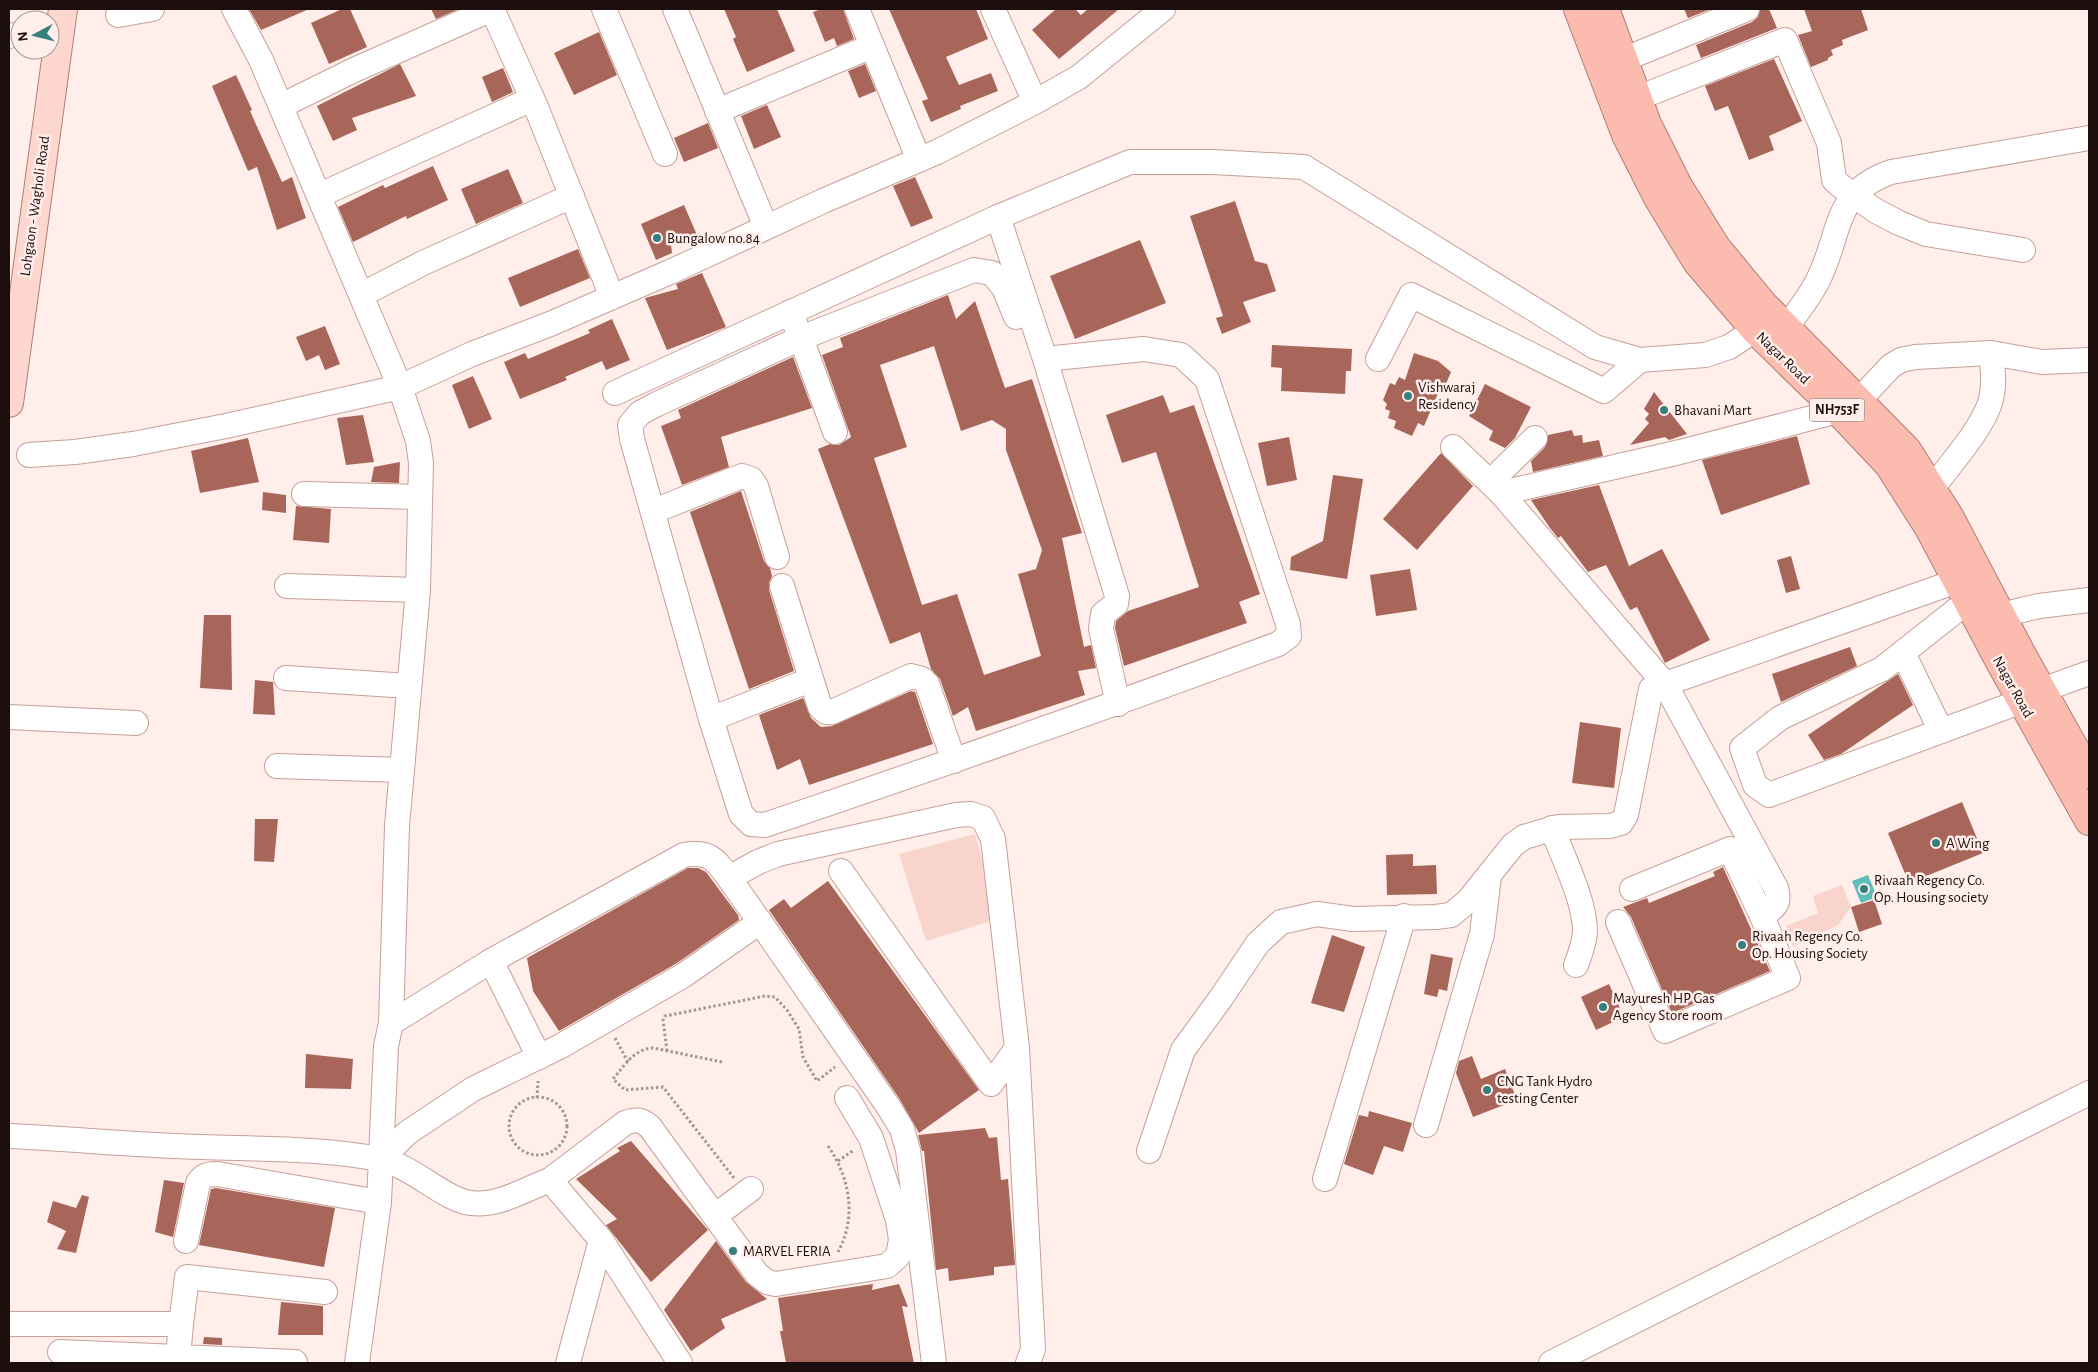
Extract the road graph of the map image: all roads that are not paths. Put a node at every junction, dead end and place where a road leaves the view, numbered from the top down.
1 (152, 9) edge
2 (234, 9) edge
3 (492, 9) edge
4 (604, 9) edge
5 (857, 9) edge
6 (993, 9) edge
7 (1163, 9) edge
8 (1578, 9) edge
9 (1605, 9) edge
10 (1747, 9) edge
11 (682, 11) edge
12 (118, 15) dead end
13 (872, 46) junction
14 (53, 60) edge
15 (1624, 60) junction
16 (1638, 98) junction
17 (532, 99) junction
18 (1035, 102) junction
19 (281, 106) junction
20 (717, 111) junction
21 (2089, 138) edge
22 (665, 154) dead end
23 (919, 160) junction
24 (1853, 194) junction
25 (320, 195) junction
26 (572, 196) junction
27 (998, 217) junction
28 (766, 228) junction
29 (2023, 250) dead end
30 (361, 295) junction
31 (612, 297) junction
32 (790, 312) junction
33 (1787, 327) junction
34 (1755, 330) junction
35 (800, 338) junction
36 (1991, 353) junction
37 (1045, 359) junction
38 (1378, 359) dead end
39 (1640, 360) junction
40 (2089, 360) edge
41 (400, 387) junction
42 (615, 393) dead end
43 (9, 403) edge
44 (1849, 405) junction
45 (836, 432) dead end
46 (1535, 438) dead end
47 (1060, 444) dead end
48 (1454, 447) dead end
49 (29, 455) dead end
50 (1496, 488) junction
51 (1932, 489) junction
52 (304, 494) dead end
53 (420, 497) junction
54 (654, 511) junction
55 (778, 557) dead end
56 (287, 586) dead end
57 (782, 586) dead end
58 (418, 590) junction
59 (1962, 591) junction
60 (2089, 600) edge
61 (2001, 615) junction
62 (1903, 652) junction
63 (2089, 673) edge
64 (286, 678) dead end
65 (810, 680) junction
66 (1665, 684) junction
67 (409, 686) junction
68 (2032, 696) junction
69 (1118, 704) junction
70 (9, 717) edge
71 (711, 719) junction
72 (136, 723) dead end
73 (1941, 731) junction
74 (954, 761) junction
75 (277, 766) dead end
76 (402, 770) junction
77 (2089, 774) edge
78 (2089, 821) edge
79 (1552, 828) junction
80 (841, 871) dead end
81 (1488, 876) junction
82 (729, 878) junction
83 (1632, 890) dead end
84 (1404, 916) junction
85 (1762, 916) junction
86 (760, 922) junction
87 (1618, 922) dead end
88 (491, 961) junction
89 (1576, 966) dead end
90 (391, 1023) junction
91 (1017, 1048) junction
92 (539, 1057) junction
93 (2089, 1093) edge
94 (847, 1098) dead end
95 (1426, 1125) dead end
96 (9, 1136) edge
97 (1149, 1152) dead end
98 (380, 1159) junction
99 (550, 1180) junction
100 (1325, 1180) dead end
101 (752, 1189) road end
102 (379, 1202) junction
103 (715, 1216) junction
104 (600, 1240) junction
105 (186, 1241) dead end
106 (325, 1292) dead end
107 (9, 1324) edge
108 (181, 1324) junction
109 (60, 1352) dead end
110 (178, 1357) junction
111 (295, 1362) edge
112 (357, 1363) edge
113 (568, 1363) edge
114 (680, 1363) edge
115 (934, 1363) edge
116 (1028, 1363) edge
117 (1551, 1363) edge

1 - 12 street
2 - 19 street
3 - 17 street
3 - 19 street
4 - 22 street
5 - 13 street
6 - 18 street
7 - 18 street
8 - 34 highway, Nagar Road / NH753F
9 - 15 highway, Nagar Road / NH753F
10 - 15 street
11 - 20 street
13 - 20 street
13 - 23 street
14 - 43 main road, Lohgaon - Wagholi Road
15 - 16 highway, Nagar Road / NH753F
16 - 24 street
16 - 33 highway, Nagar Road / NH753F
17 - 25 street
17 - 26 street
18 - 23 street
19 - 25 street
20 - 28 street
21 - 24 street
23 - 28 street
24 - 29 street
24 - 33 street
25 - 30 street
26 - 30 street
26 - 31 street
27 - 32 street
27 - 37 street
27 - 39 street
28 - 31 street
30 - 41 street
31 - 41 street
32 - 35 street
32 - 42 street
33 - 44 highway, Nagar Road / NH753F
34 - 39 street
34 - 44 highway, Nagar Road / NH753F
35 - 45 street
35 - 47 street
35 - 54 street
36 - 40 street
36 - 44 street
36 - 51 street
37 - 69 street
37 - 69 street
38 - 39 street
41 - 49 street
41 - 53 street
44 - 50 street
44 - 51 highway, Nagar Road / NH753F
44 - 59 highway, Nagar Road / NH753F
46 - 50 street
48 - 50 street
50 - 66 street
51 - 61 highway, Nagar Road / NH753F
52 - 53 street
53 - 58 street
54 - 55 street
54 - 71 street
56 - 58 street
57 - 65 street
58 - 67 street
59 - 62 street
59 - 66 street
59 - 68 highway, Nagar Road / NH753F
60 - 61 street
61 - 68 highway, Nagar Road / NH753F
62 - 73 street
62 - 73 street
63 - 68 street
64 - 67 street
65 - 71 street
65 - 74 street
66 - 79 street
66 - 85 street
67 - 76 street
68 - 73 street
68 - 77 highway, Nagar Road / NH753F
68 - 78 highway, Nagar Road / NH753F
69 - 74 street
70 - 72 street
71 - 74 street
75 - 76 street
76 - 90 street
79 - 81 street
79 - 89 street
80 - 91 street
81 - 84 street
81 - 95 street
82 - 86 street
82 - 88 street
82 - 91 street
83 - 85 street
84 - 97 street
84 - 100 street
85 - 87 street
86 - 92 street
86 - 115 street
88 - 90 street
88 - 92 street
90 - 98 street
91 - 116 street
92 - 98 street
93 - 117 street
94 - 103 street
96 - 98 street
98 - 99 street
98 - 102 street
99 - 103 street
99 - 104 street
101 - 103 street
102 - 105 street
102 - 112 street
104 - 113 street
104 - 114 street
106 - 108 street
107 - 108 street
108 - 110 street
109 - 110 street
110 - 111 street

